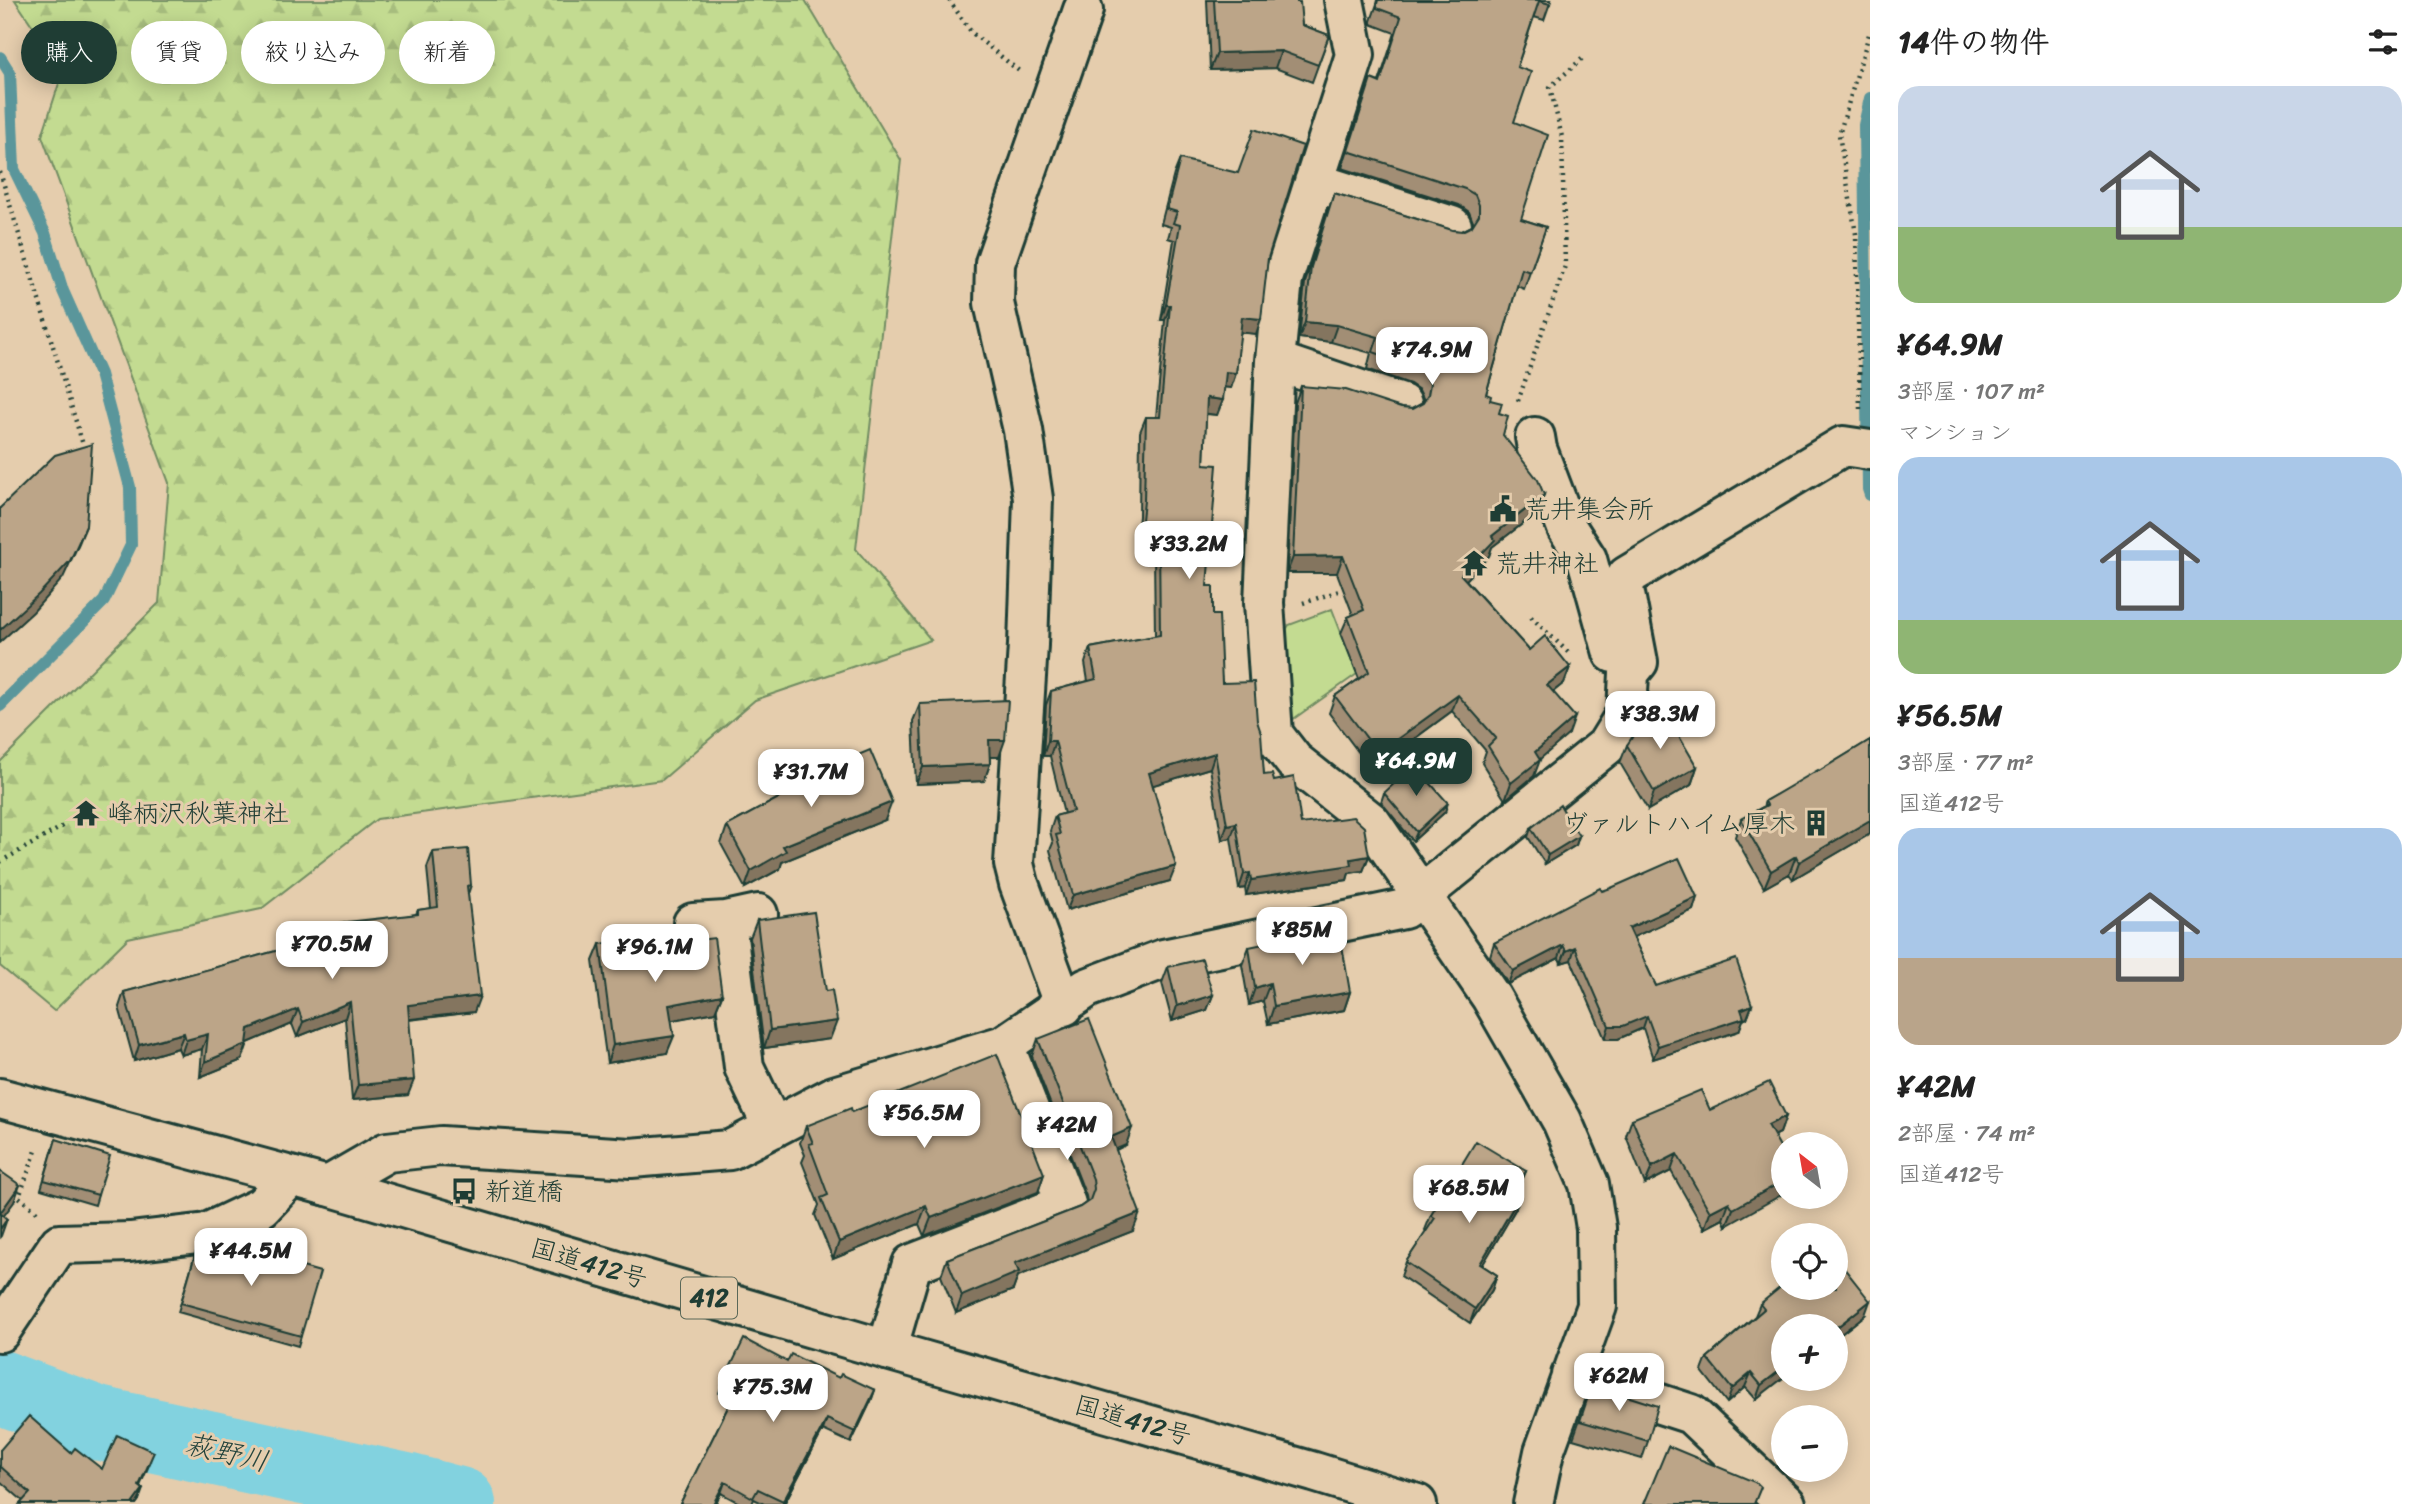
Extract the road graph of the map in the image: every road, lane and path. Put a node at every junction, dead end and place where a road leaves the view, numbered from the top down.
1 (949, 0) edge
2 (1344, 0) edge
3 (1083, 10) dead end
4 (1870, 31) edge
5 (1584, 57) dead end
6 (1054, 96) junction
7 (0, 172) edge
8 (1314, 182) junction
9 (1452, 226) dead end
10 (1275, 361) junction
11 (1402, 404) dead end
12 (1535, 436) joint
13 (83, 448) edge
14 (1866, 449) edge
15 (1355, 586) edge
16 (1264, 603) junction
17 (1531, 617) dead end
18 (1568, 653) dead end
19 (1630, 677) junction
20 (65, 825) dead end
21 (0, 862) edge
22 (1419, 894) junction
23 (726, 919) dead end
24 (1064, 1006) junction
25 (1004, 1045) junction
26 (0, 1098) edge
27 (42, 1110) junction
28 (773, 1128) junction
29 (290, 1177) junction
30 (328, 1186) junction
31 (9, 1191) edge
32 (19, 1197) junction
33 (59, 1244) junction
34 (1, 1330) edge
35 (887, 1350) junction
36 (1571, 1375) junction
37 (1417, 1504) edge
38 (1532, 1504) edge
39 (1786, 1504) edge

1 - 6 path
2 - 8 main road
3 - 6 main road
4 - 14 path
5 - 12 path
6 - 24 main road
7 - 13 path
8 - 9 main road
8 - 10 main road
10 - 11 main road
10 - 16 main road
12 - 19 main road
14 - 19 main road
15 - 16 path
16 - 22 main road
17 - 18 path
19 - 22 main road
20 - 21 path
22 - 24 main road
22 - 36 main road
23 - 28 main road
24 - 25 main road
25 - 28 main road
25 - 35 main road
26 - 27 main road, 国道412号 / 412
27 - 29 main road, 国道412号 / 412
27 - 32 path
28 - 30 main road
29 - 30 main road, 国道412号 / 412
29 - 33 main road
30 - 35 main road, 国道412号 / 412
31 - 32 path
32 - 33 path
33 - 34 main road
35 - 37 main road, 国道412号 / 412
36 - 38 main road
36 - 39 main road

